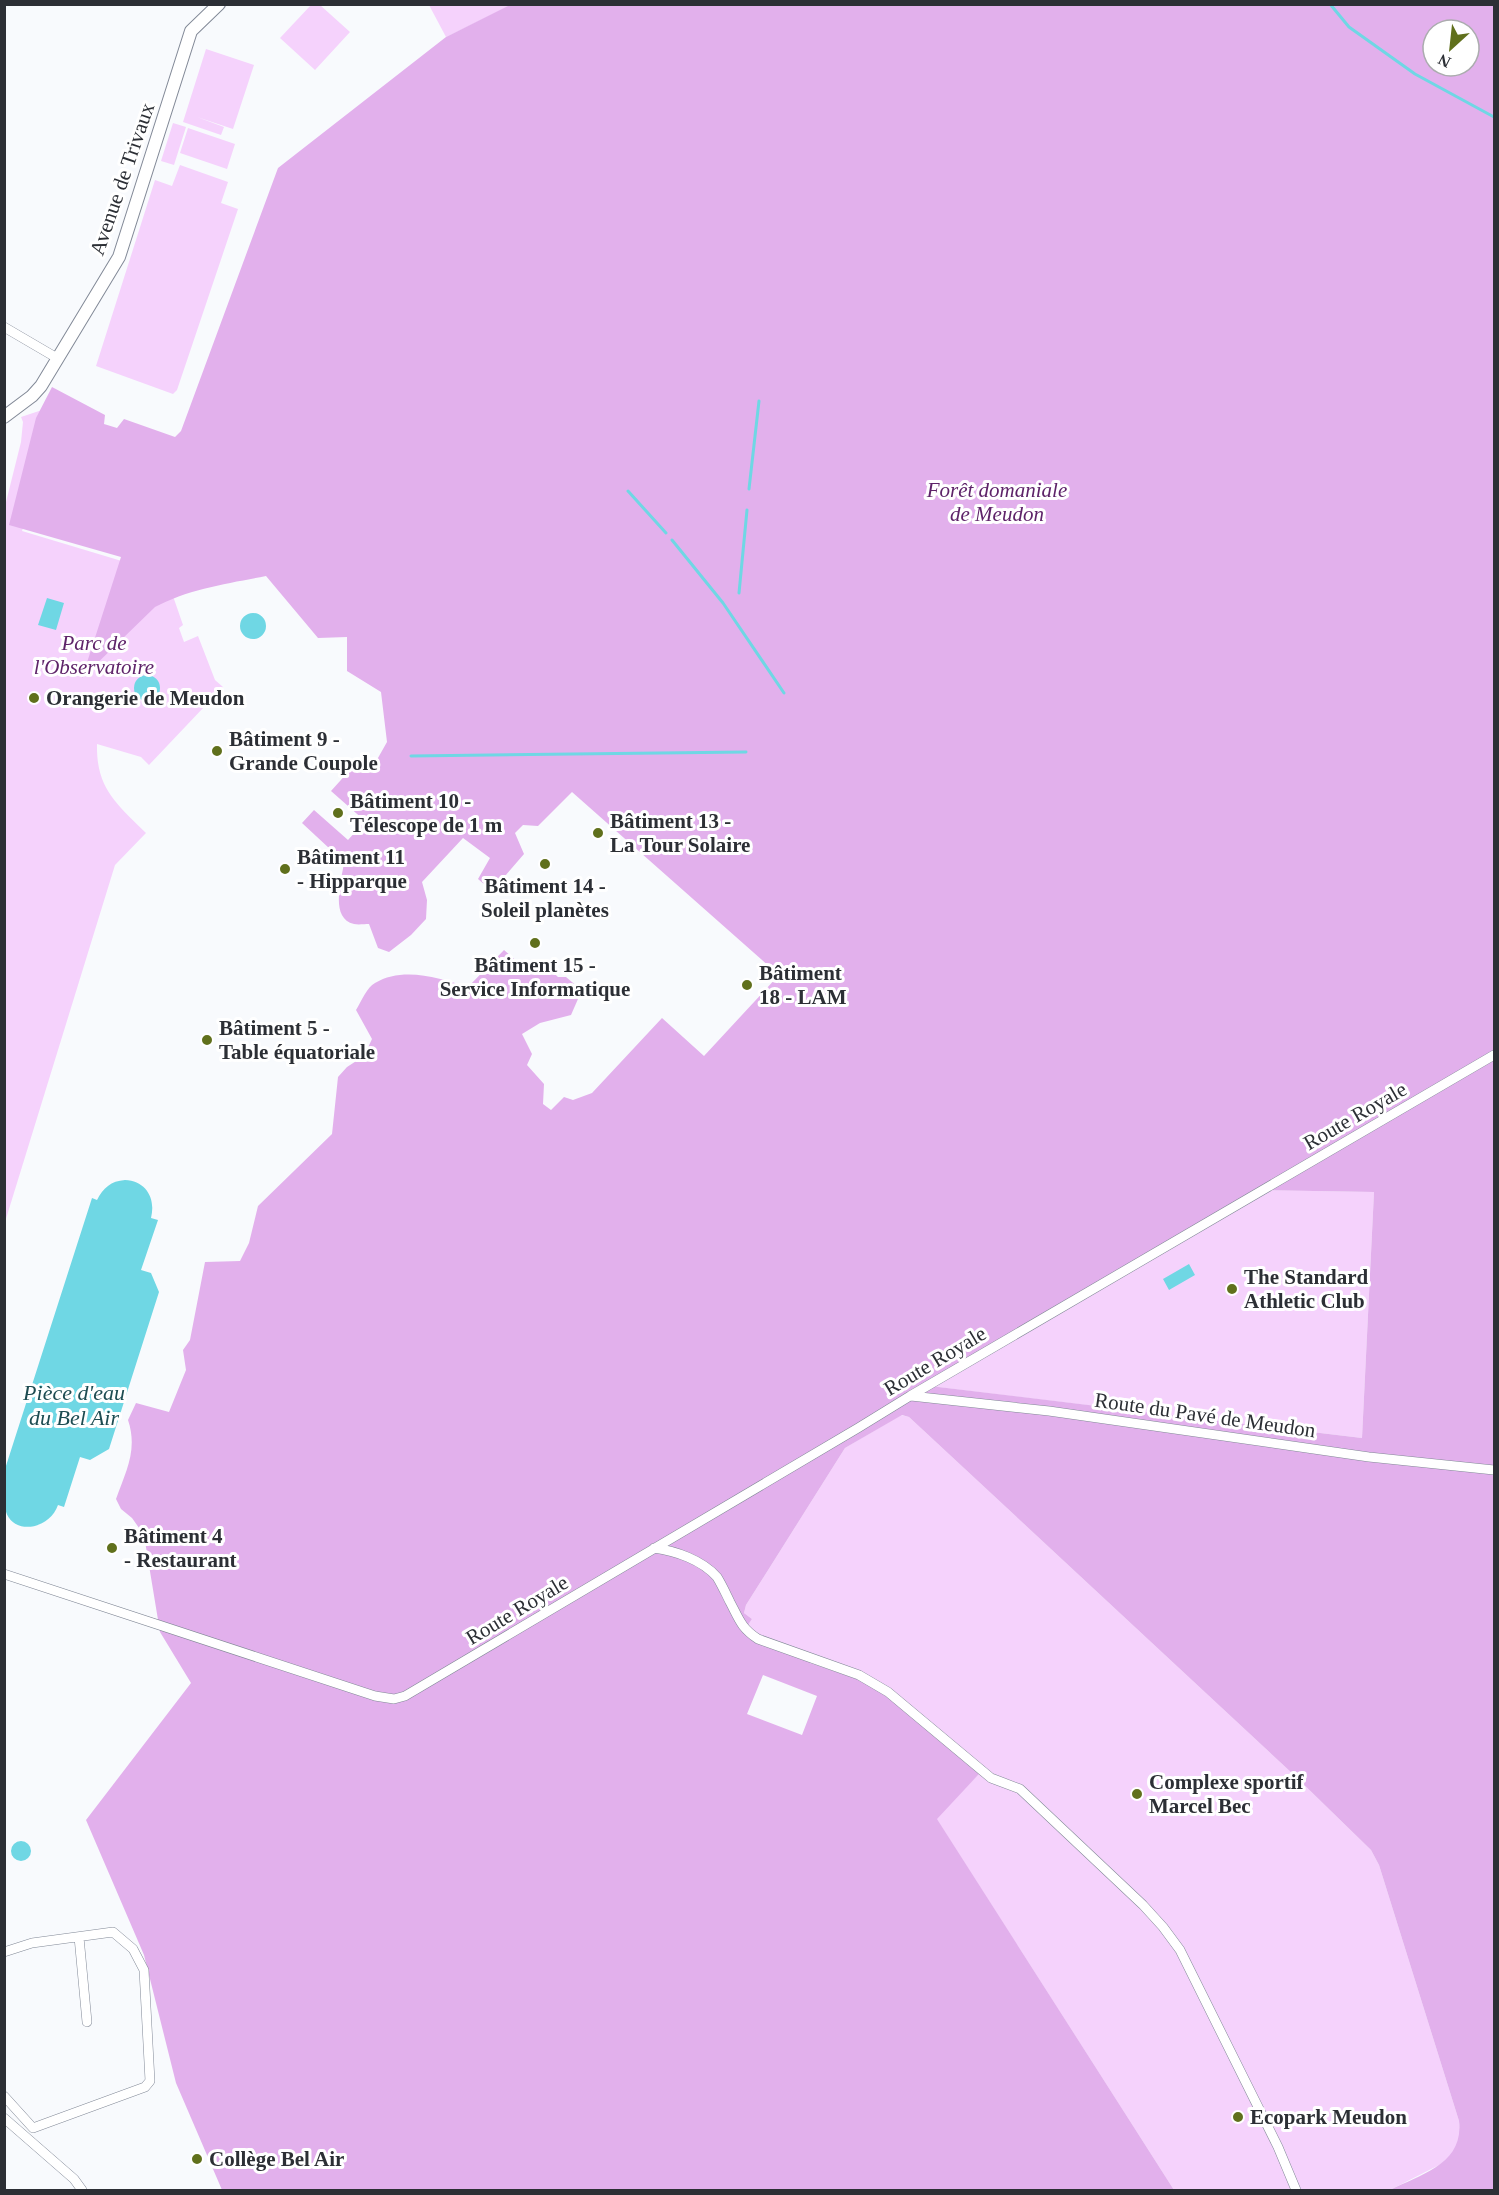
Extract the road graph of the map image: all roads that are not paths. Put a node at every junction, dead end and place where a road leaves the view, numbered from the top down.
1 (219, 4) edge
2 (4, 327) edge
3 (57, 358) junction
4 (4, 417) edge
5 (1494, 1055) edge
6 (910, 1396) junction
7 (1494, 1470) edge
8 (654, 1548) junction
9 (4, 1574) edge
10 (79, 1937) junction
11 (4, 1952) edge
12 (87, 2022) dead end
13 (4, 2096) edge
14 (4, 2118) edge
15 (82, 2190) edge
16 (1296, 2190) edge

1 - 3 main road, Avenue de Trivaux
2 - 3 street
3 - 4 main road, Avenue de Trivaux
5 - 6 street, Route Royale
6 - 7 street, Route du Pavé de Meudon
6 - 8 street, Route Royale
8 - 9 street, Route Royale
8 - 16 street
10 - 11 street
10 - 12 street
10 - 13 street
14 - 15 street

